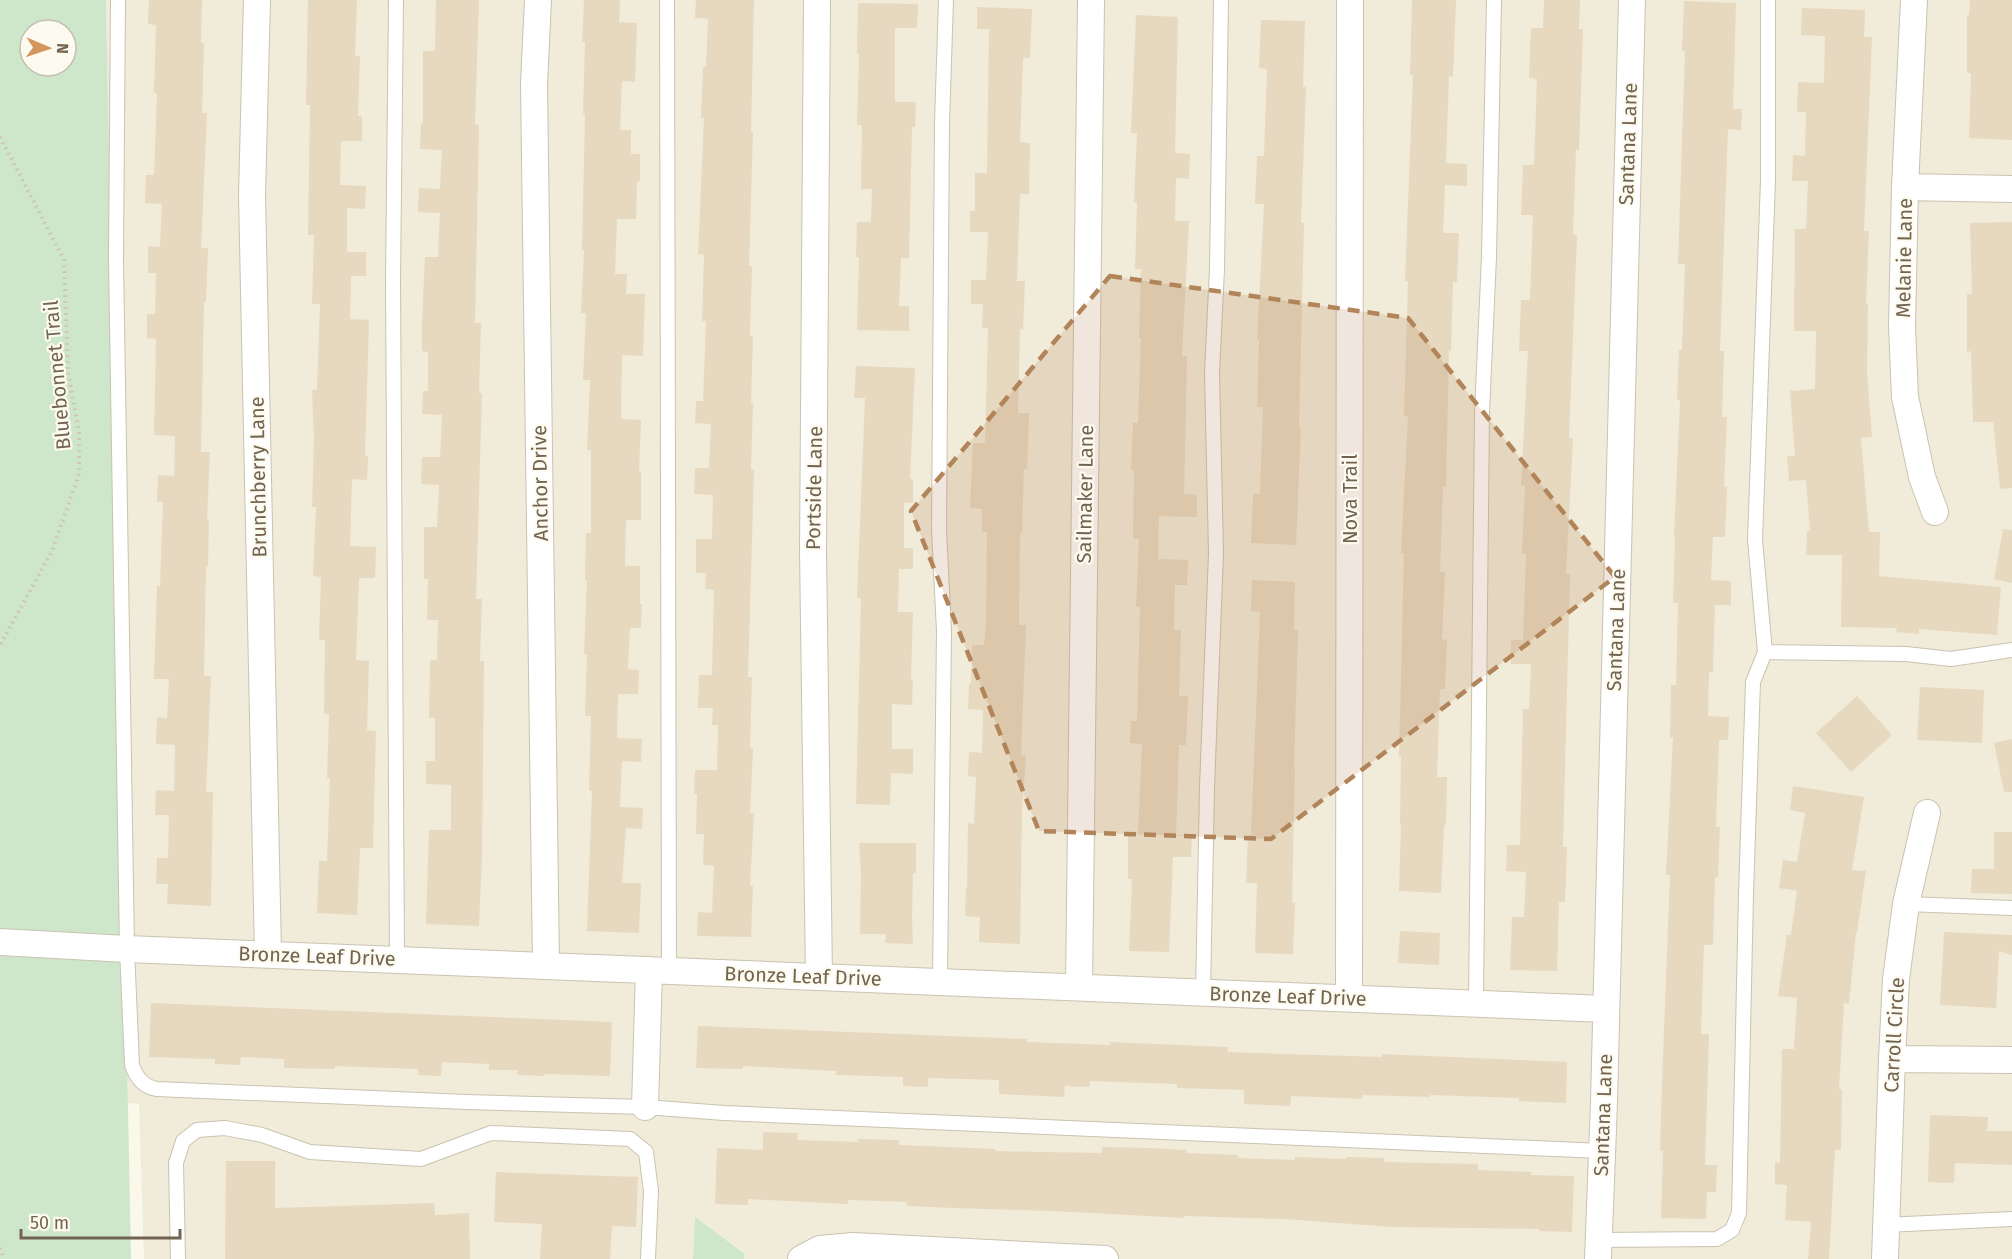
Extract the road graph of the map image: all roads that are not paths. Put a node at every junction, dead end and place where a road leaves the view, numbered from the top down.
1 (118, 0) edge
2 (257, 0) edge
3 (396, 0) edge
4 (538, 0) edge
5 (667, 0) edge
6 (817, 0) edge
7 (946, 0) edge
8 (1090, 0) edge
9 (1221, 0) edge
10 (1350, 0) edge
11 (1494, 0) edge
12 (1632, 0) edge
13 (1768, 0) edge
14 (1914, 0) edge
15 (1905, 187) junction
16 (2012, 189) edge
17 (1935, 512) dead end
18 (2012, 650) edge
19 (1765, 652) junction
20 (1927, 813) dead end
21 (1906, 904) junction
22 (2012, 908) edge
23 (0, 942) edge
24 (127, 949) junction
25 (268, 954) junction
26 (397, 960) junction
27 (546, 966) junction
28 (659, 970) junction
29 (819, 977) junction
30 (939, 982) junction
31 (1079, 987) junction
32 (1203, 992) junction
33 (1349, 998) junction
34 (1476, 1003) junction
35 (1606, 1009) junction
36 (1892, 1059) junction
37 (2012, 1060) edge
38 (645, 1107) junction
39 (1602, 1151) junction
40 (2012, 1219) edge
41 (1885, 1225) junction
42 (1598, 1249) edge
43 (907, 1254) edge
44 (1041, 1258) edge
45 (178, 1259) edge
46 (648, 1259) edge
47 (801, 1259) edge
48 (1104, 1259) edge
49 (1885, 1259) edge

1 - 24 lane
2 - 25 street, Brunchberry Lane
3 - 26 lane
4 - 27 street, Anchor Drive
5 - 28 lane
6 - 29 street, Portside Lane
7 - 30 lane
8 - 31 street, Sailmaker Lane
9 - 32 lane
10 - 33 street, Nova Trail
11 - 34 lane
12 - 35 street, Santana Lane
13 - 19 lane
14 - 15 street, Melanie Lane
15 - 16 street
15 - 17 street, Melanie Lane
18 - 19 lane
19 - 42 lane
20 - 21 street, Carroll Circle
21 - 22 lane
21 - 36 street, Carroll Circle
23 - 24 street, Bronze Leaf Drive
24 - 25 street, Bronze Leaf Drive
24 - 38 lane
25 - 26 street, Bronze Leaf Drive
26 - 27 street, Bronze Leaf Drive
27 - 28 street, Bronze Leaf Drive
28 - 29 street, Bronze Leaf Drive
28 - 38 street
29 - 30 street, Bronze Leaf Drive
30 - 31 street, Bronze Leaf Drive
31 - 32 street, Bronze Leaf Drive
32 - 33 street, Bronze Leaf Drive
33 - 34 street, Bronze Leaf Drive
34 - 35 street, Bronze Leaf Drive
35 - 39 street, Santana Lane
36 - 37 street
36 - 41 street, Carroll Circle
38 - 39 lane
39 - 42 street, Santana Lane
40 - 41 lane
41 - 49 street, Carroll Circle
43 - 44 street
43 - 47 street
44 - 48 street
45 - 46 lane

